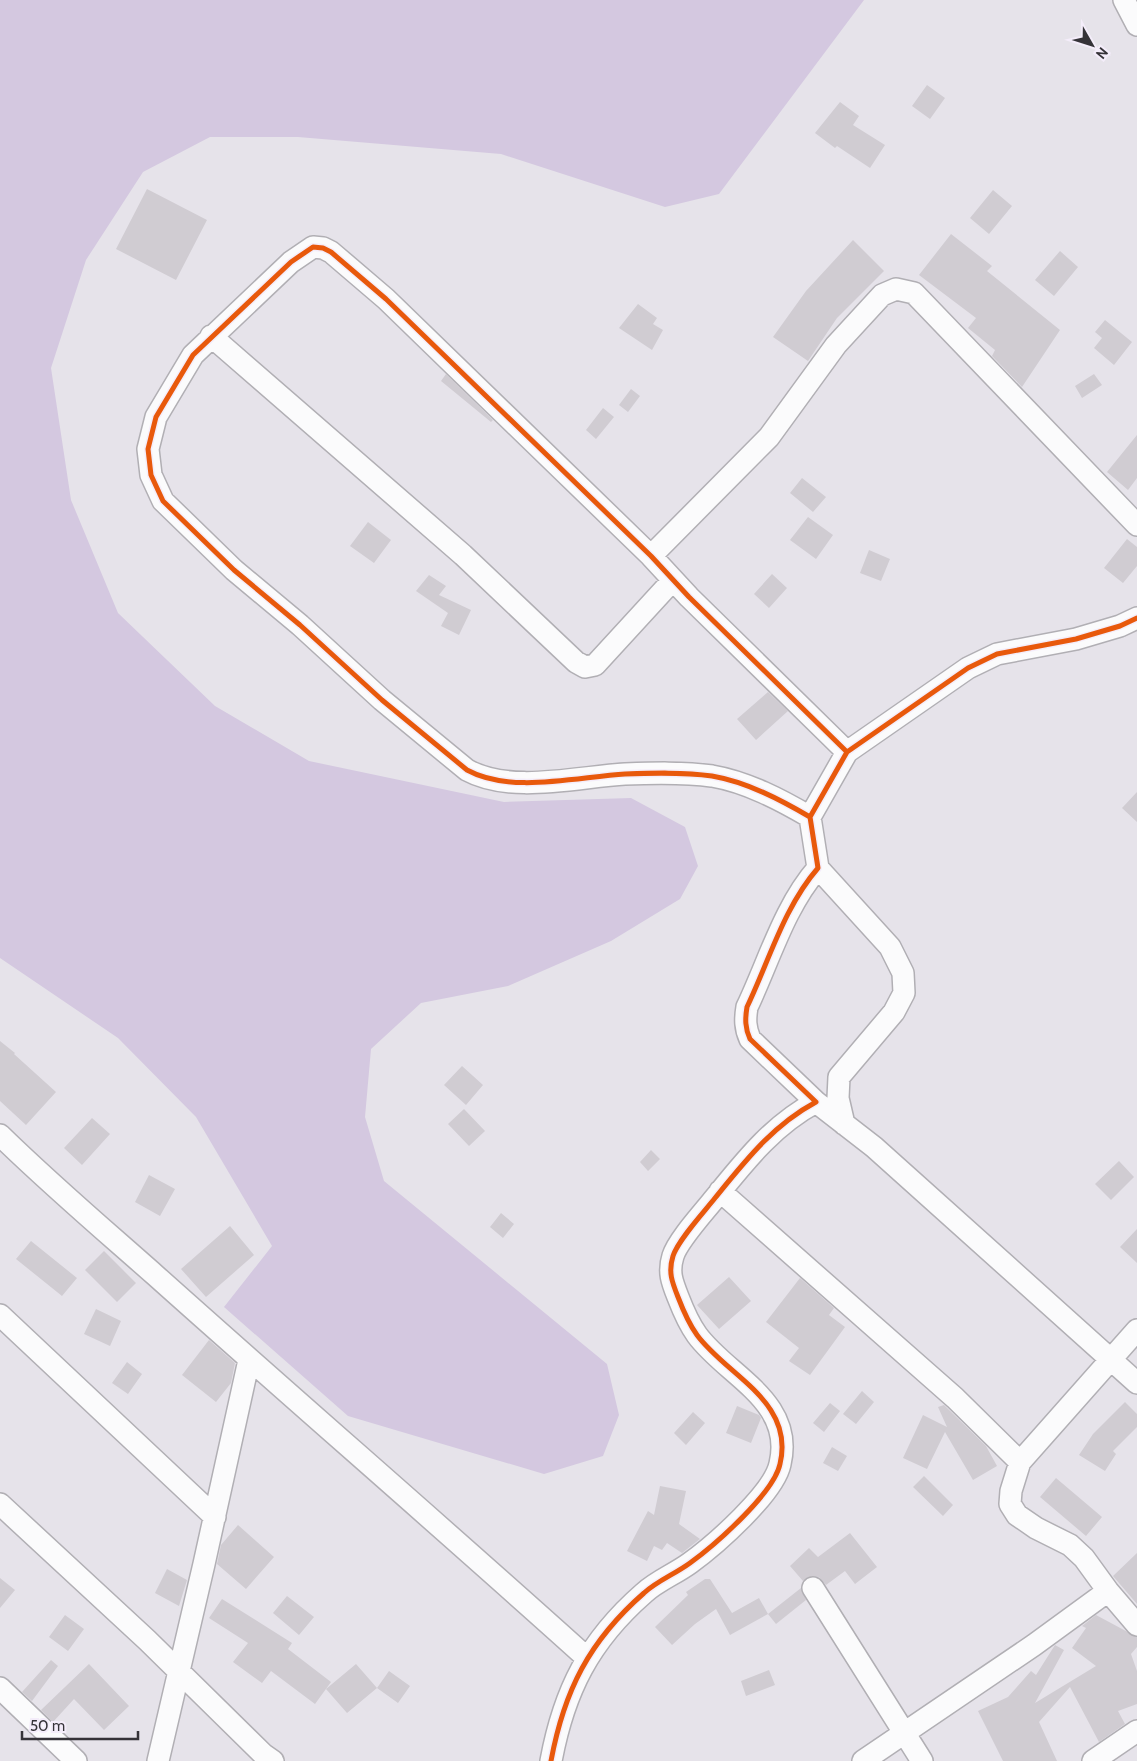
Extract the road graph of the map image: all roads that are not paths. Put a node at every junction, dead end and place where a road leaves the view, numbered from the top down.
1 (1124, 0) edge
2 (1137, 25) edge
3 (211, 336) junction
4 (1137, 525) edge
5 (651, 556) junction
6 (672, 580) junction
7 (1137, 618) edge
8 (847, 752) junction
9 (810, 817) junction
10 (818, 868) junction
11 (816, 1102) junction
12 (844, 1124) junction
13 (0, 1135) edge
14 (720, 1192) junction
15 (0, 1315) edge
16 (1137, 1330) edge
17 (1110, 1358) junction
18 (249, 1360) junction
19 (1137, 1383) edge
20 (1020, 1462) junction
21 (0, 1504) edge
22 (215, 1517) junction
23 (813, 1588) dead end
24 (1108, 1591) junction
25 (1137, 1625) edge
26 (587, 1658) junction
27 (180, 1673) junction
28 (0, 1688) edge
29 (1137, 1731) edge
30 (906, 1734) junction
31 (76, 1761) edge
32 (158, 1761) edge
33 (273, 1761) edge
34 (552, 1761) edge
35 (863, 1761) edge
36 (922, 1761) edge
37 (1093, 1761) edge

1 - 2 street
3 - 5 street
3 - 6 street
3 - 9 street
4 - 5 street
5 - 6 street
6 - 8 street
7 - 8 street
8 - 9 street
9 - 10 street
10 - 11 street
10 - 12 street
11 - 12 street
11 - 14 street
12 - 17 street
13 - 18 street
14 - 20 street
14 - 26 street
15 - 22 street
16 - 17 street
17 - 19 street
17 - 20 street
18 - 22 street
18 - 26 street
20 - 24 street
21 - 27 street
22 - 27 street
23 - 30 street
24 - 25 street
24 - 30 street
26 - 34 street
27 - 32 street
27 - 33 street
28 - 31 street
29 - 37 street
30 - 35 street
30 - 36 street

